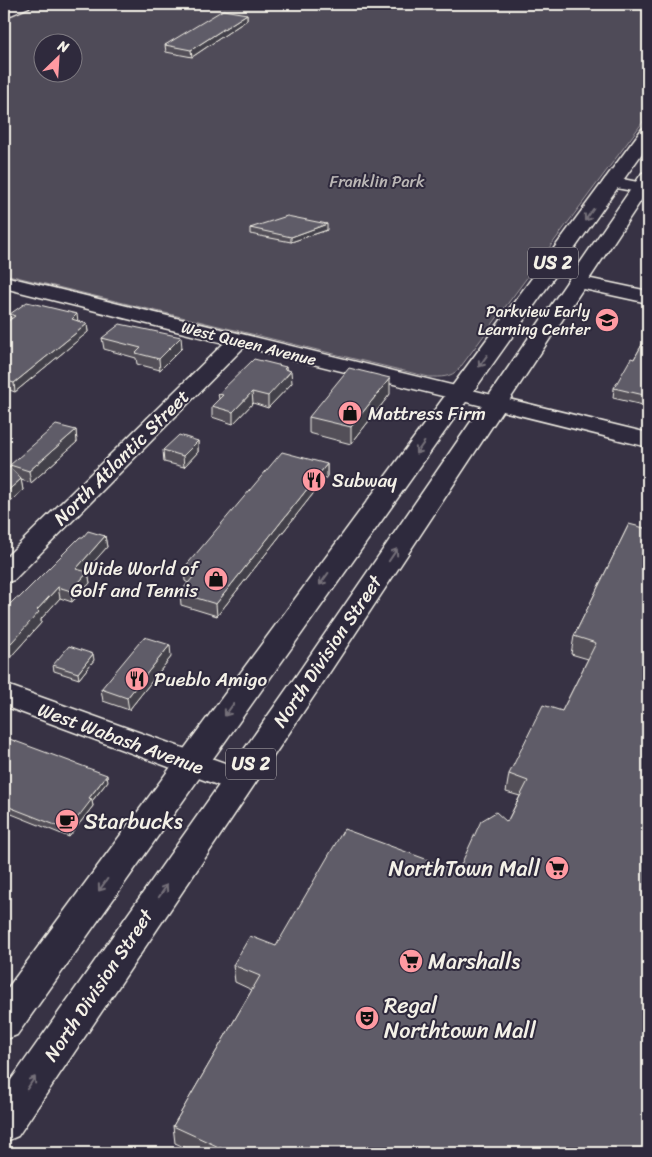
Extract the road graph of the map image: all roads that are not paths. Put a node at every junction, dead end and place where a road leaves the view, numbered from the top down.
1 (24, 4) edge
2 (4, 14) edge
3 (648, 133) edge
4 (612, 182) junction
5 (646, 185) edge
6 (576, 282) junction
7 (9, 288) edge
8 (648, 297) edge
9 (239, 340) junction
10 (459, 394) junction
11 (495, 403) junction
12 (648, 440) edge
13 (4, 574) edge
14 (4, 695) edge
15 (190, 763) junction
16 (239, 781) junction
17 (4, 1023) edge
18 (4, 1124) edge

1 - 2 main road
3 - 4 main road, US 2
4 - 5 main road
4 -> 10 main road, US 2
5 - 6 main road, North Division Street / US 2
6 - 8 main road
6 - 11 main road, North Division Street / US 2
7 - 9 main road, West Queen Avenue
9 - 10 main road, West Queen Avenue
9 - 13 main road, North Atlantic Street
10 - 11 main road, West Queen Avenue
10 -> 15 main road, US 2
11 - 12 main road, West Queen Avenue
16 -> 11 main road, North Division Street / US 2
14 - 15 main road, West Wabash Avenue
15 - 16 main road, West Wabash Avenue
15 -> 17 main road, US 2
18 -> 16 main road, North Division Street / US 2

